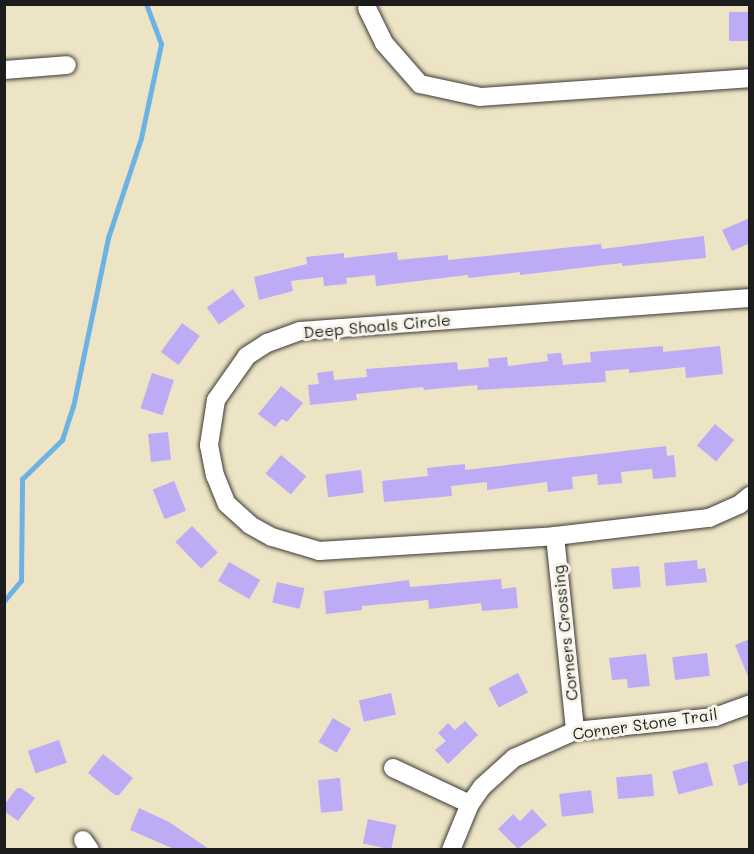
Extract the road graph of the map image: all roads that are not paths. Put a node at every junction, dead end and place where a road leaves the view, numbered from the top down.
1 (367, 8) dead end
2 (67, 65) dead end
3 (4, 70) edge
4 (750, 78) edge
5 (750, 298) edge
6 (750, 496) edge
7 (555, 536) junction
8 (750, 704) edge
9 (575, 731) junction
10 (393, 768) dead end
11 (470, 804) junction
12 (451, 849) edge

1 - 4 street
2 - 3 street
5 - 7 street, Deep Shoals Circle
6 - 7 street, Deep Shoals Circle
7 - 9 street, Corners Crossing
8 - 9 street, Corner Stone Trail
9 - 11 street, Corner Stone Trail
10 - 11 street
11 - 12 street, Corner Stone Trail

